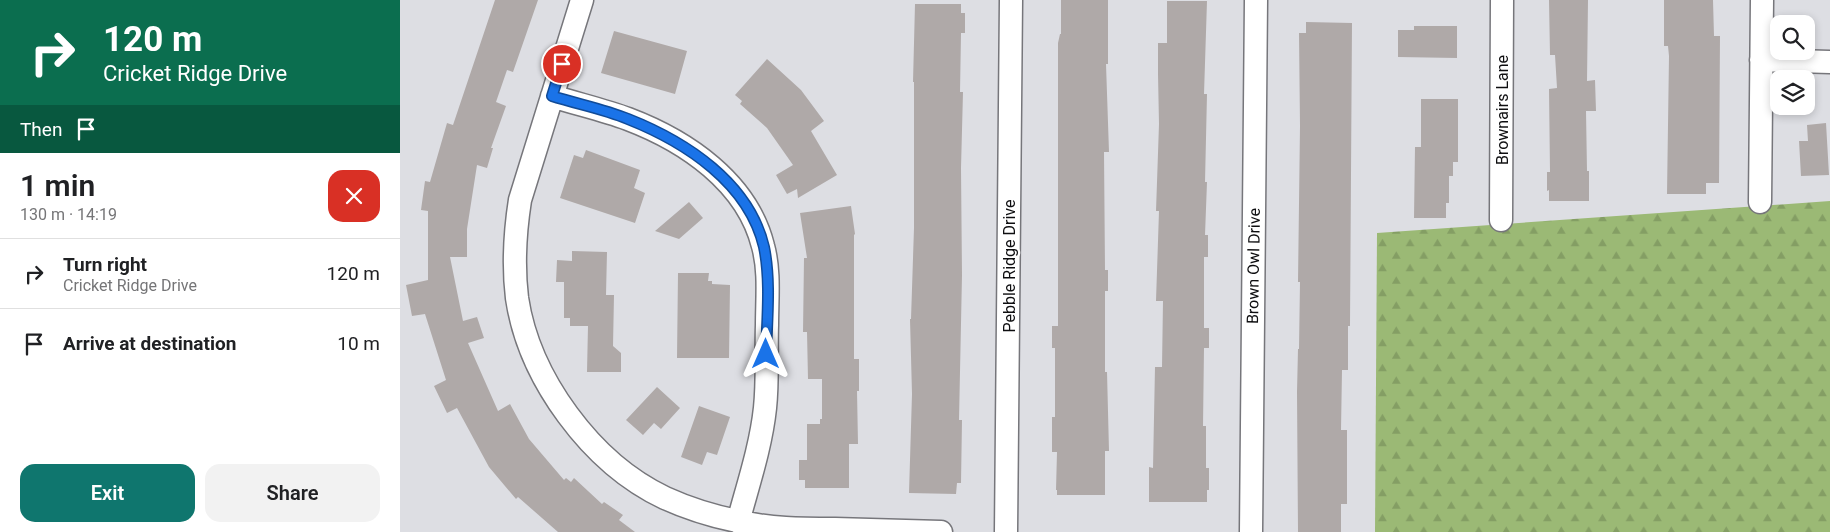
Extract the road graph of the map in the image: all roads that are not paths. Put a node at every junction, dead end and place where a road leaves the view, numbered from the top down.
1 (582, 0) edge
2 (1011, 0) edge
3 (1256, 0) edge
4 (1502, 0) edge
5 (1762, 0) edge
6 (1761, 60) junction
7 (1830, 62) edge
8 (552, 96) junction
9 (1760, 202) dead end
10 (1501, 220) dead end
11 (738, 522) junction
12 (892, 531) edge
13 (941, 532) edge
14 (1006, 532) edge
15 (1251, 532) edge

1 - 8 street
2 - 14 street, Pebble Ridge Drive
3 - 15 street, Brown Owl Drive
4 - 10 street, Brownairs Lane
5 - 6 street
6 - 7 street
6 - 9 street
8 - 11 street
8 - 11 street
11 - 12 street
12 - 13 street

